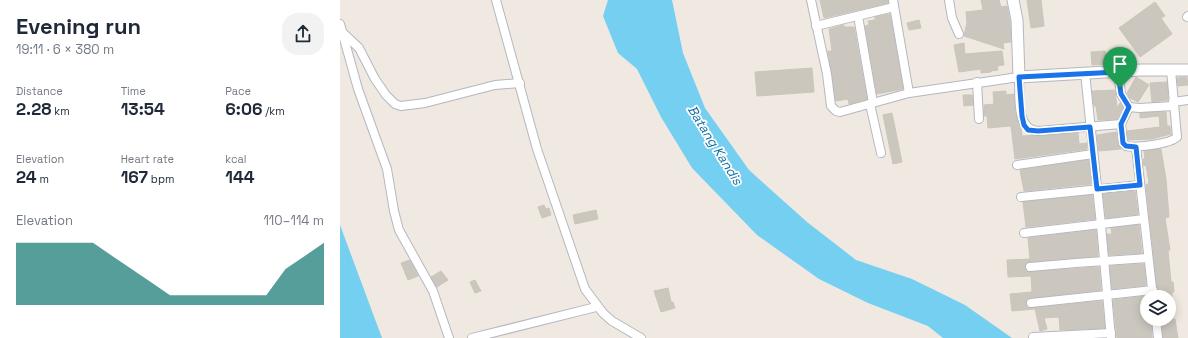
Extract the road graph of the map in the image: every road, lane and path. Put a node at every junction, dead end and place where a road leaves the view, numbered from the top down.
1 (496, 0) edge
2 (811, 0) edge
3 (949, 0) edge
4 (1013, 0) edge
5 (893, 3) edge
6 (858, 16) junction
7 (816, 26) junction
8 (341, 28) edge
9 (959, 34) dead end
10 (1171, 70) junction
11 (1188, 70) edge
12 (1118, 72) junction
13 (1084, 73) junction
14 (1019, 77) junction
15 (977, 82) junction
16 (520, 83) junction
17 (909, 93) junction
18 (1188, 100) edge
19 (872, 104) junction
20 (1173, 104) junction
21 (1129, 107) junction
22 (979, 119) dead end
23 (1121, 124) junction
24 (1090, 127) junction
25 (1136, 147) junction
26 (881, 153) dead end
27 (1093, 154) junction
28 (1017, 165) dead end
29 (1140, 185) junction
30 (1097, 189) junction
31 (1021, 197) dead end
32 (1144, 219) junction
33 (1101, 225) junction
34 (1024, 233) dead end
35 (1148, 258) junction
36 (1104, 261) junction
37 (1030, 267) dead end
38 (1153, 290) edge
39 (1140, 294) edge
40 (1107, 295) junction
41 (1031, 303) dead end
42 (596, 307) junction
43 (1157, 326) edge
44 (1111, 336) edge
45 (1033, 337) edge
46 (449, 338) edge
47 (472, 338) edge
48 (641, 338) edge
49 (1158, 338) edge

1 - 16 street
2 - 7 street
3 - 9 street
4 - 14 street
5 - 6 street
5 - 17 street
6 - 7 street
6 - 19 street
7 - 19 street
8 - 16 street
8 - 46 street
10 - 11 street
10 - 12 street
10 - 20 street
12 - 13 street
12 - 21 street
13 - 14 street
13 - 24 street
14 - 15 street
14 - 24 street
15 - 17 street
15 - 22 street
16 - 42 street
17 - 19 street
18 - 20 street
19 - 26 street
20 - 21 street
20 - 25 street
21 - 23 street
23 - 24 street
23 - 25 street
24 - 27 street
25 - 29 street
27 - 28 street
27 - 30 street
29 - 30 street
29 - 32 street
30 - 31 street
30 - 33 street
32 - 33 street
32 - 35 street
33 - 34 street
33 - 36 street
35 - 36 street
35 - 38 street
36 - 37 street
36 - 40 street
39 - 40 street
40 - 41 street
40 - 44 street
42 - 47 street
42 - 48 street
43 - 49 street
44 - 45 street

